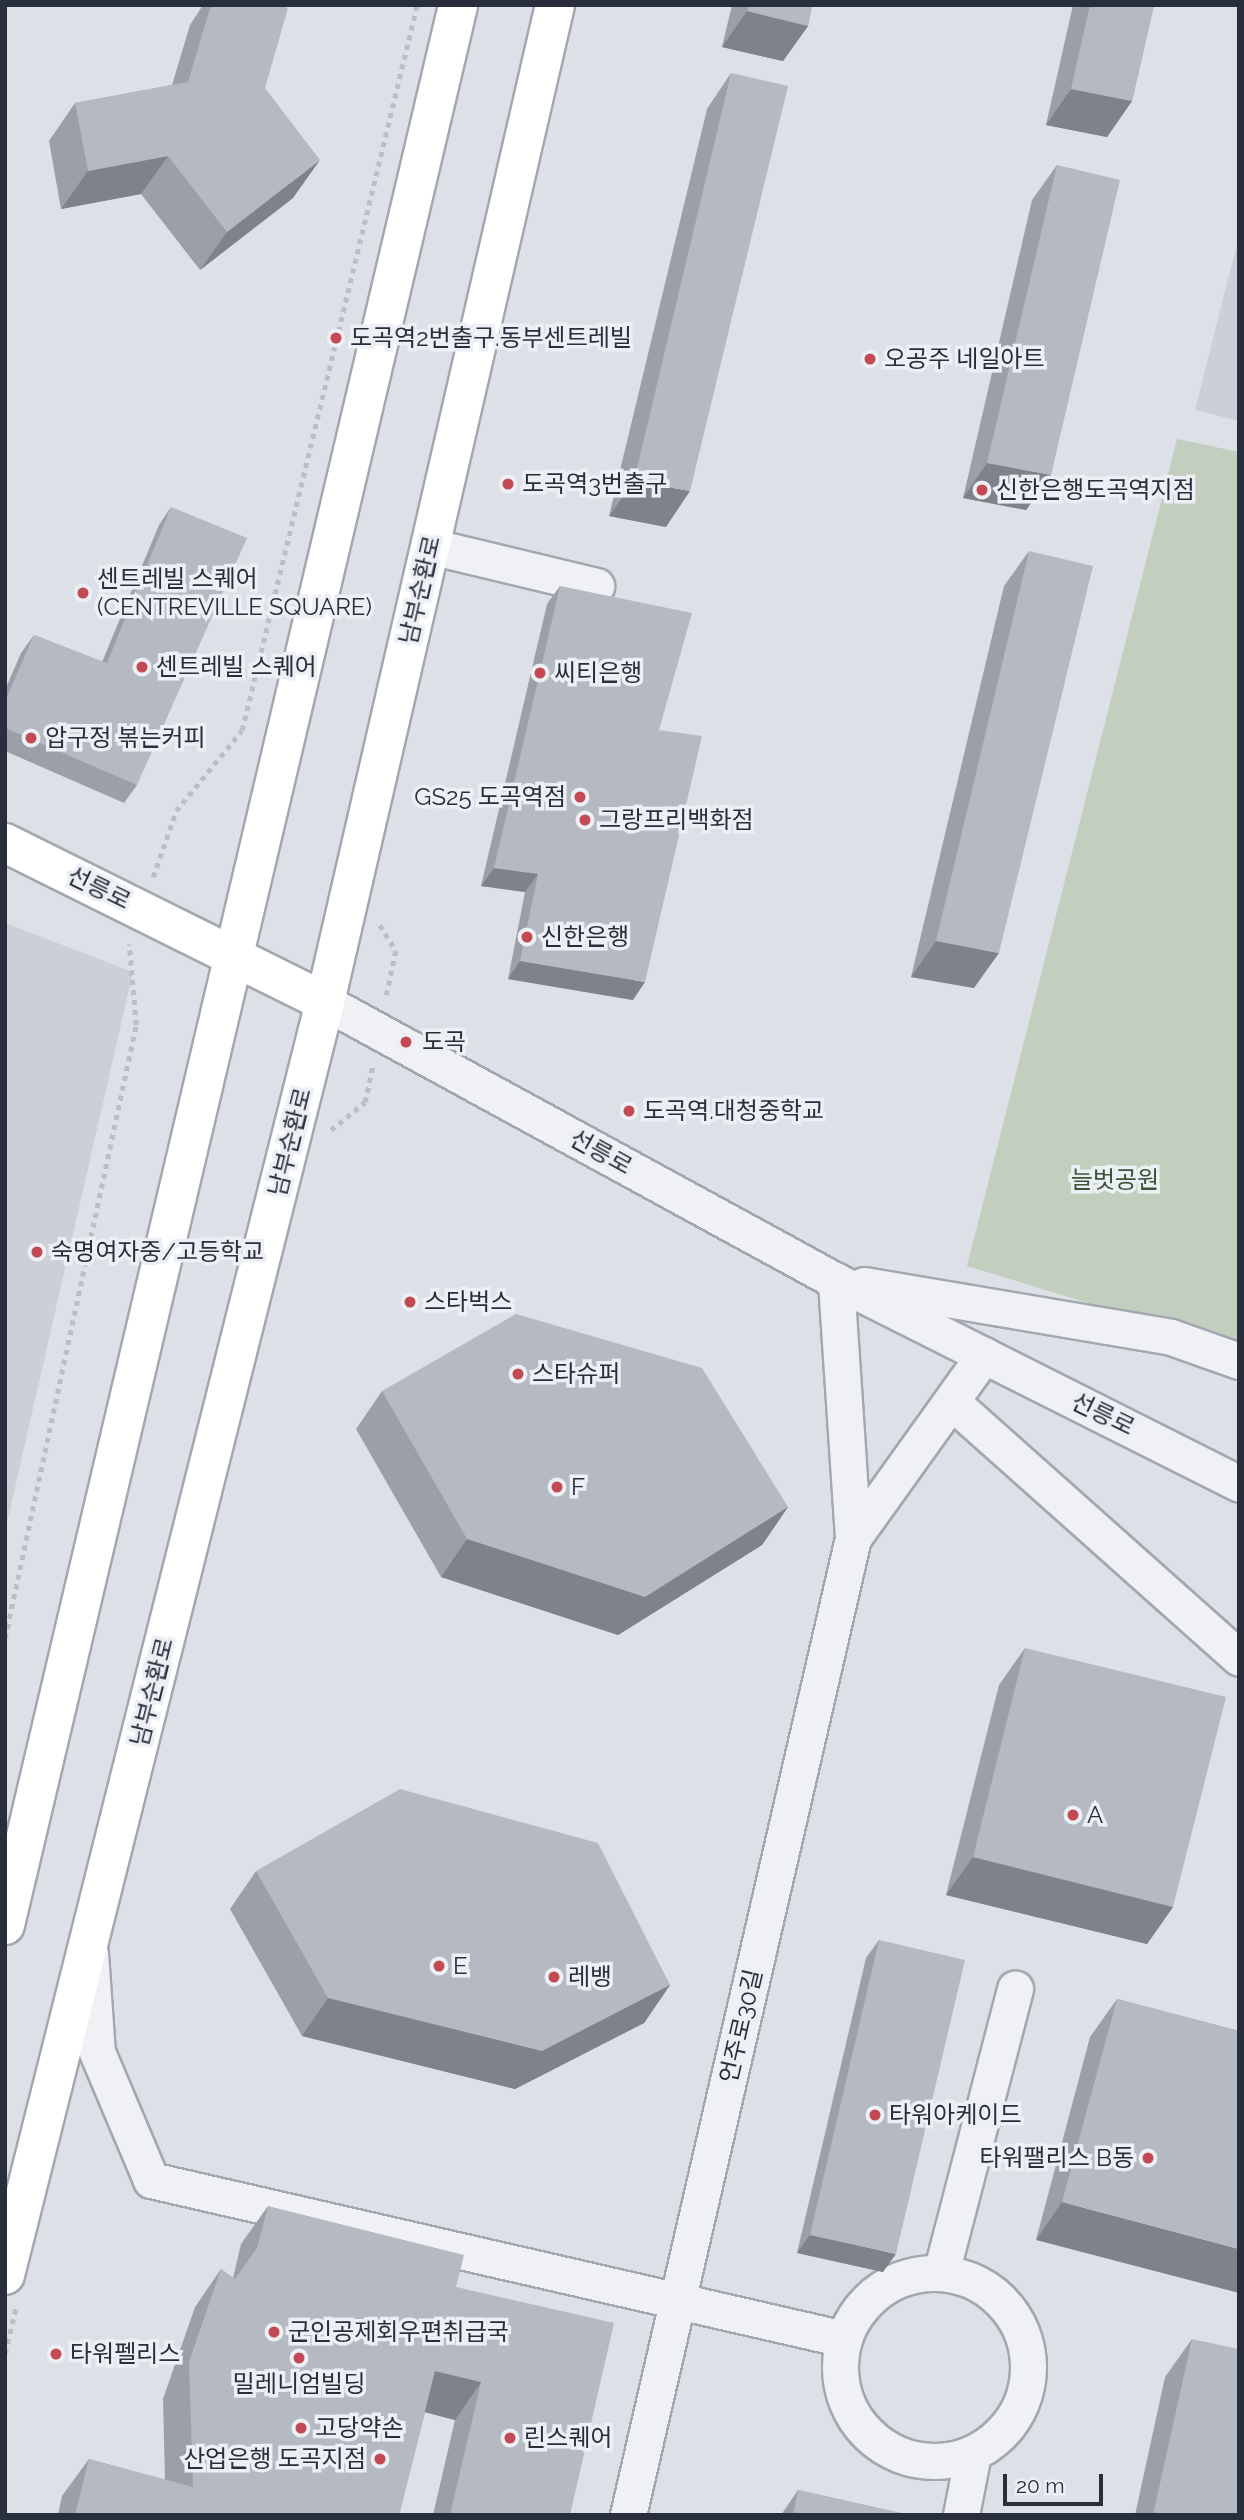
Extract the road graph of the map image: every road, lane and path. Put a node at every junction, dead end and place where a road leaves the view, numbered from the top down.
1 (416, 5) edge
2 (458, 5) edge
3 (555, 5) edge
4 (430, 546) junction
5 (596, 586) dead end
6 (5, 843) edge
7 (142, 908) junction
8 (238, 954) junction
9 (325, 1002) junction
10 (836, 1281) junction
11 (984, 1355) junction
12 (1233, 1357) edge
13 (953, 1403) junction
14 (1239, 1484) edge
15 (853, 1538) junction
16 (5, 1638) edge
17 (1239, 1658) edge
18 (5, 1924) edge
19 (89, 1943) junction
20 (1015, 1988) dead end
21 (941, 2273) junction
22 (5, 2275) edge
23 (680, 2297) junction
24 (844, 2339) junction
25 (973, 2453) junction
26 (628, 2515) edge
27 (961, 2515) edge

1 - 7 path
2 - 8 main road
3 - 4 main road, 남부순환로
4 - 5 street
4 - 9 main road, 남부순환로
6 - 7 main road, 선릉로
7 - 8 main road, 선릉로
7 - 16 path
8 - 9 main road, 선릉로
8 - 18 main road
9 - 10 street, 선릉로
9 - 19 main road, 남부순환로
10 - 11 street, 선릉로
10 - 12 street
10 - 15 street
11 - 13 street
11 - 14 street, 선릉로
13 - 15 street
13 - 17 street
15 - 23 street, 언주로30길
19 - 22 main road, 남부순환로
19 - 23 street
20 - 21 street
21 - 24 street
21 - 25 street
23 - 24 street
23 - 26 street, 언주로30길
24 - 25 street
25 - 27 street

